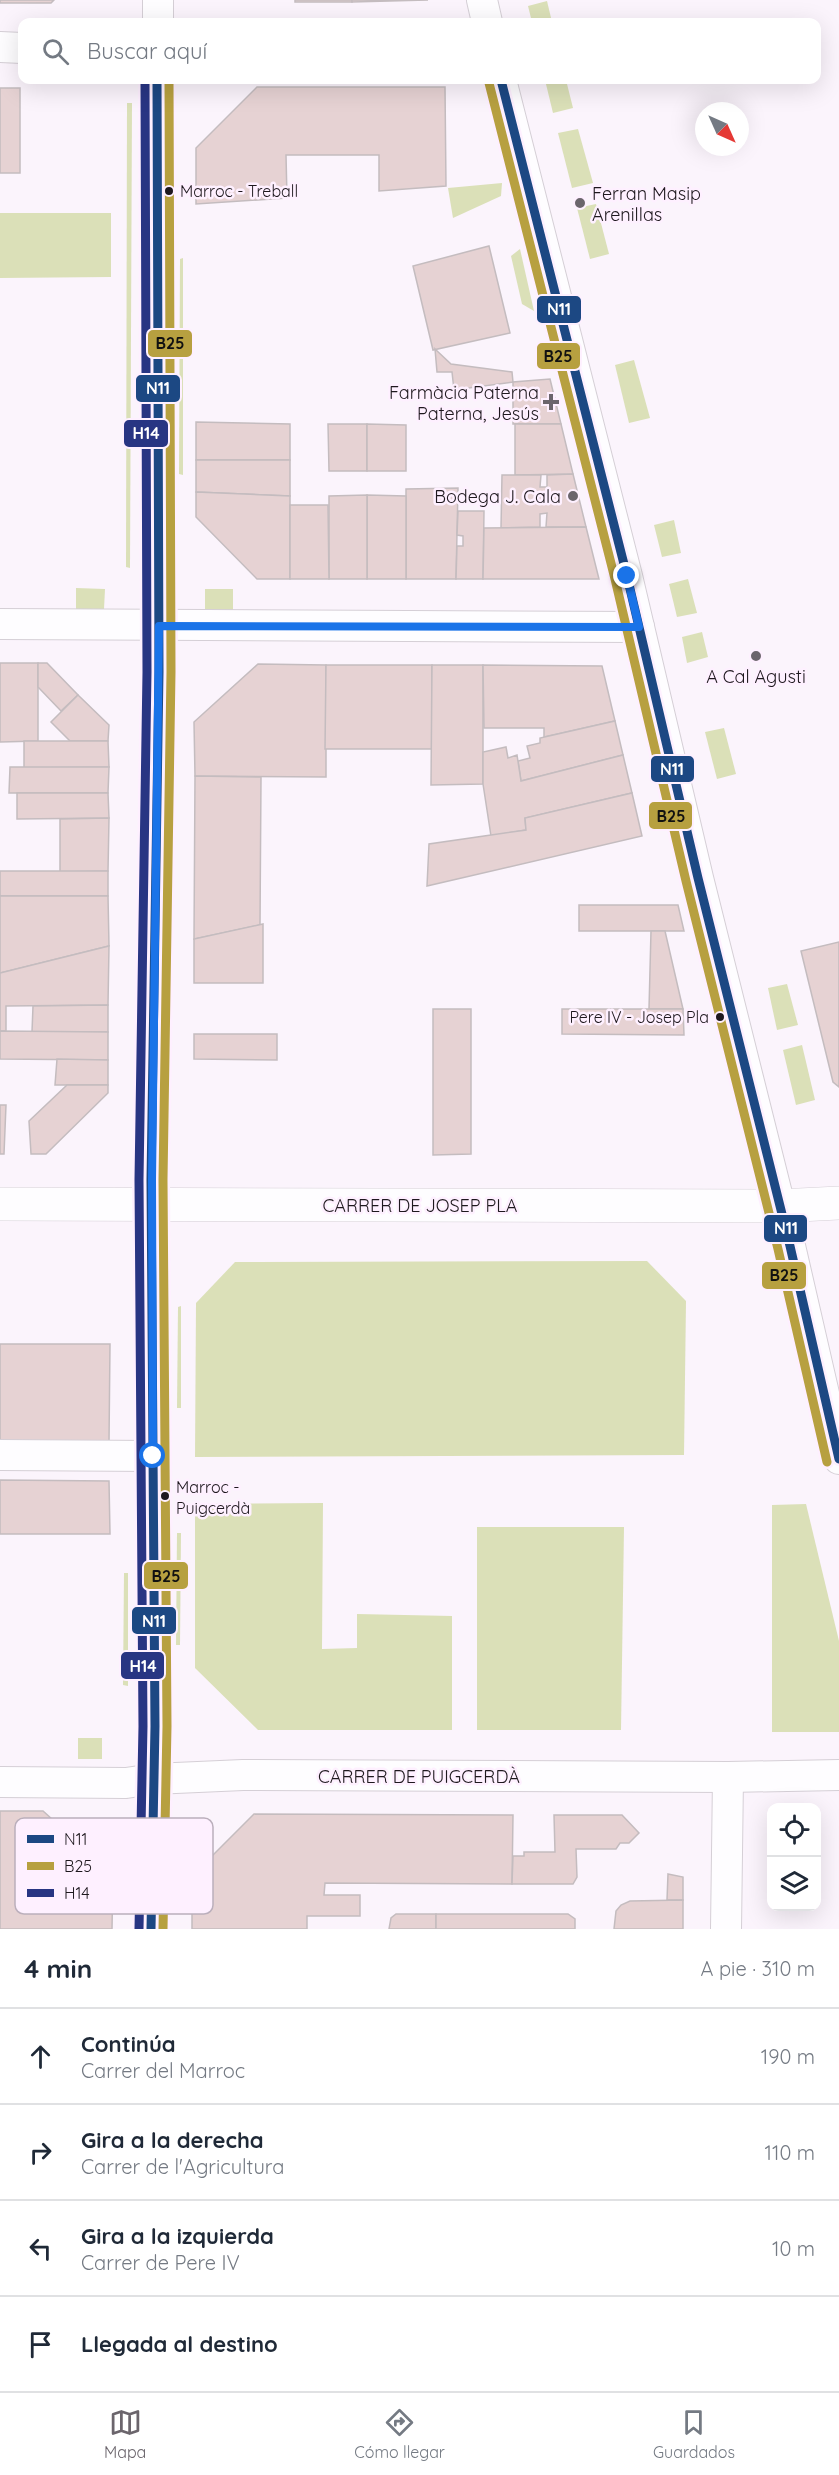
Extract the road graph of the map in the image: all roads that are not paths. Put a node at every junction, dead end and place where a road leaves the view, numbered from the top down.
1 (158, 0) edge
2 (482, 0) edge
3 (158, 18) edge
4 (486, 18) edge
5 (0, 47) edge
6 (18, 48) edge
7 (158, 84) edge
8 (502, 84) edge
9 (0, 624) edge
10 (159, 626) junction
11 (639, 627) junction
12 (839, 1203) edge
13 (0, 1204) edge
14 (152, 1204) junction
15 (779, 1206) junction
16 (0, 1455) edge
17 (153, 1456) junction
18 (839, 1459) edge
19 (839, 1775) edge
20 (728, 1777) junction
21 (153, 1779) junction
22 (0, 1782) edge
23 (152, 1818) edge
24 (151, 1914) edge
25 (151, 1929) edge
26 (726, 1929) edge

1 - 3 street
2 - 4 street
5 - 6 street
7 - 10 street
8 - 11 street
9 - 10 street
10 - 11 street
10 - 14 street
11 - 15 street
12 - 15 street, CARRER DE JOSEP PLA
13 - 14 street, CARRER DE JOSEP PLA
14 - 15 street, CARRER DE JOSEP PLA
14 - 17 street
15 - 18 street
16 - 17 street
17 - 21 street
19 - 20 street, CARRER DE PUIGCERDÀ
20 - 21 street, CARRER DE PUIGCERDÀ
20 - 26 street
21 - 22 street, CARRER DE PUIGCERDÀ
21 - 23 street
24 - 25 street

